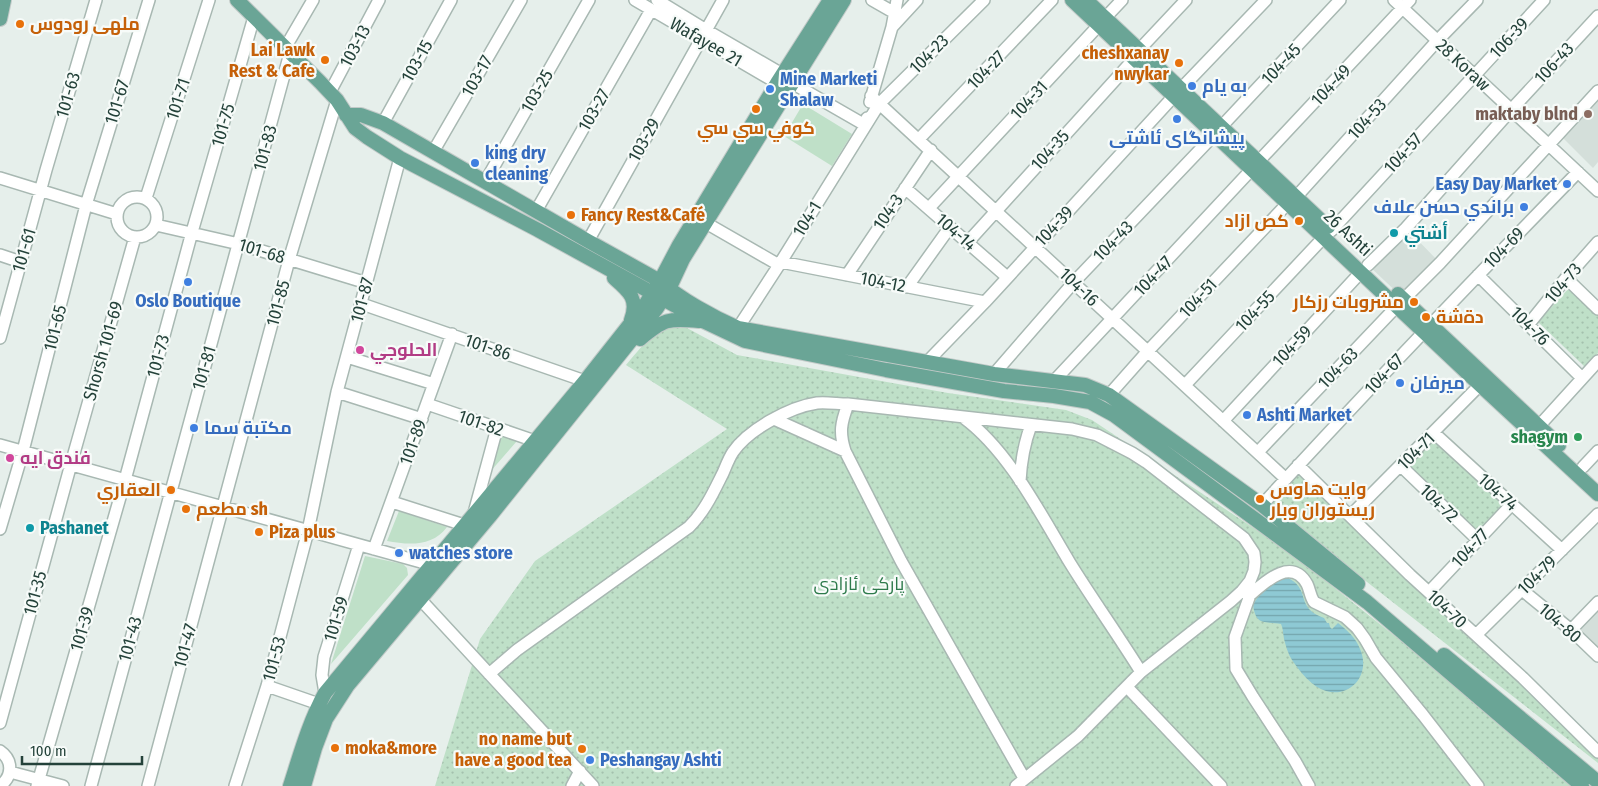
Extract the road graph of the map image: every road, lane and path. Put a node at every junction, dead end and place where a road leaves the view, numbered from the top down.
1 (4, 0) edge
2 (96, 0) edge
3 (149, 0) edge
4 (209, 0) edge
5 (313, 0) edge
6 (379, 0) edge
7 (452, 0) edge
8 (521, 0) edge
9 (590, 0) edge
10 (635, 0) edge
11 (723, 0) edge
12 (830, 0) edge
13 (844, 0) edge
14 (872, 0) edge
15 (897, 0) edge
16 (917, 0) edge
17 (984, 0) edge
18 (1052, 0) edge
19 (1072, 0) edge
20 (1086, 0) edge
21 (1122, 0) edge
22 (1186, 0) edge
23 (1266, 0) edge
24 (1340, 0) edge
25 (1394, 0) edge
26 (1477, 0) edge
27 (1544, 0) edge
28 (242, 2) edge
29 (1406, 4) edge
30 (654, 5) edge
31 (898, 15) junction
32 (1598, 16) edge
33 (254, 17) junction
34 (0, 19) edge
35 (1102, 21) junction
36 (704, 34) junction
37 (1437, 41) junction
38 (288, 51) junction
39 (1137, 54) junction
40 (1474, 75) junction
41 (784, 80) junction
42 (1598, 91) edge
43 (1177, 92) junction
44 (333, 96) junction
45 (875, 103) junction
46 (1511, 110) junction
47 (346, 115) junction
48 (383, 123) junction
49 (866, 125) junction
50 (1218, 131) junction
51 (919, 139) junction
52 (1549, 145) junction
53 (931, 150) junction
54 (433, 152) junction
55 (400, 158) junction
56 (1255, 166) junction
57 (1578, 172) junction
58 (958, 176) junction
59 (0, 178) edge
60 (485, 182) junction
61 (1596, 186) edge
62 (905, 188) junction
63 (41, 191) junction
64 (146, 198) junction
65 (1292, 200) junction
66 (86, 205) junction
67 (929, 208) junction
68 (996, 210) junction
69 (536, 211) junction
70 (117, 214) junction
71 (706, 224) junction
72 (156, 225) junction
73 (950, 226) junction
74 (192, 232) junction
75 (1328, 234) junction
76 (135, 237) junction
77 (588, 241) junction
78 (968, 242) junction
79 (1598, 242) edge
80 (239, 244) junction
81 (679, 245) junction
82 (1035, 246) junction
83 (0, 255) edge
84 (683, 259) junction
85 (289, 260) junction
86 (21, 262) junction
87 (596, 262) junction
88 (780, 264) junction
89 (1365, 268) junction
90 (637, 270) junction
91 (847, 275) junction
92 (1478, 275) junction
93 (1007, 277) junction
94 (1566, 278) junction
95 (1074, 282) junction
96 (367, 283) junction
97 (908, 287) junction
98 (661, 290) junction
99 (985, 302) junction
100 (1401, 302) junction
101 (362, 304) junction
102 (1598, 309) edge
103 (1113, 319) junction
104 (712, 320) junction
105 (1528, 324) junction
106 (627, 328) junction
107 (738, 328) junction
108 (1427, 328) junction
109 (452, 334) junction
110 (0, 338) edge
111 (1148, 351) junction
112 (347, 357) junction
113 (616, 359) junction
114 (1598, 361) edge
115 (927, 362) junction
116 (994, 374) junction
117 (1582, 378) junction
118 (585, 380) junction
119 (1054, 381) junction
120 (434, 384) junction
121 (1185, 385) junction
122 (1480, 385) junction
123 (337, 392) junction
124 (1109, 396) junction
125 (427, 404) junction
126 (848, 404) junction
127 (963, 417) junction
128 (422, 419) junction
129 (774, 419) junction
130 (1223, 420) junction
131 (1031, 425) junction
132 (1540, 426) junction
133 (497, 428) junction
134 (1434, 433) junction
135 (535, 442) junction
136 (0, 445) edge
137 (23, 451) junction
138 (845, 451) junction
139 (1598, 451) edge
140 (1258, 452) junction
141 (71, 464) junction
142 (1298, 465) junction
143 (1401, 466) junction
144 (1583, 468) junction
145 (1286, 479) junction
146 (125, 480) junction
147 (1020, 481) junction
148 (1598, 481) edge
149 (170, 492) junction
150 (1598, 494) edge
151 (392, 502) junction
152 (1512, 504) junction
153 (1262, 505) junction
154 (223, 506) junction
155 (474, 514) junction
156 (1598, 514) edge
157 (1350, 516) junction
158 (464, 525) junction
159 (0, 529) edge
160 (308, 531) junction
161 (1478, 540) junction
162 (359, 545) junction
163 (374, 549) junction
164 (1562, 550) junction
165 (430, 565) junction
166 (445, 569) junction
167 (1522, 590) junction
168 (1429, 592) junction
169 (1246, 593) junction
170 (420, 599) junction
171 (1598, 602) edge
172 (1571, 630) junction
173 (1476, 635) junction
174 (1598, 656) edge
175 (1141, 672) junction
176 (489, 674) junction
177 (267, 686) junction
178 (1127, 686) junction
179 (322, 698) junction
180 (0, 722) edge
181 (0, 751) edge
182 (1598, 752) edge
183 (10, 772) junction
184 (580, 772) junction
185 (1020, 782) edge
186 (1598, 782) edge
187 (38, 783) edge
188 (0, 786) edge
189 (63, 786) edge
190 (91, 786) edge
191 (148, 786) edge
192 (235, 786) edge
193 (290, 786) edge
194 (304, 786) edge
195 (572, 786) edge
196 (593, 786) edge
197 (1221, 786) edge
198 (1309, 786) edge
199 (1478, 786) edge
200 (1582, 786) edge

1 - 34 main road
2 - 63 street, 101-63
3 - 66 street, 101-67
4 - 64 street, 101-71
5 - 38 street, 101-83
6 - 44 street, 103-13
7 - 48 street, 103-15
8 - 54 street, 103-17
9 - 60 street, 103-25
10 - 30 street, Wafayee 21
11 - 36 street, 103-29
12 - 41 main road
13 - 41 main road
14 - 31 street
15 - 31 street
16 - 31 street
17 - 45 street, 104-23
18 - 51 street, 104-27
19 - 35 main road, 26 Ashti
20 - 35 main road, 26 Ashti
21 - 35 street, 104-31
22 - 39 street, 104-35
23 - 43 street, 104-39
24 - 50 street, 104-45
25 - 29 street, 28 Koraw
26 - 37 street, 104-53
27 - 40 street, 106-39
28 - 33 main road
29 - 37 street, 28 Koraw
29 - 56 street, 104-49
30 - 36 street, Wafayee 21
30 - 69 street, 103-27
31 - 45 street
32 - 46 street, 106-43
33 - 38 main road
33 - 74 street, 101-75
35 - 39 main road, 26 Ashti
35 - 58 street, 104-31
36 - 41 street, Wafayee 21
36 - 77 street, 103-29
37 - 40 street, 28 Koraw
37 - 65 street, 104-53
38 - 44 main road
38 - 80 street, 101-83
39 - 43 main road, 26 Ashti
39 - 68 street, 104-35
40 - 46 street, 28 Koraw
40 - 75 street, 104-57
41 - 49 street, Wafayee 21
41 - 71 main road
41 - 81 main road
42 - 52 street, 104-63
43 - 50 main road, 26 Ashti
43 - 82 street, 104-39
44 - 47 main road
44 - 85 street, 101-85
45 - 49 street, 104-1
45 - 51 street, 104-16
46 - 52 street, 28 Koraw
46 - 89 street, 106-43
47 - 48 main road
47 - 55 main road
48 - 54 main road
49 - 88 street, 104-1
50 - 56 main road, 26 Ashti
50 - 95 street, 104-43
51 - 53 street, 104-16
52 - 57 street, 28 Koraw
52 - 100 street, 104-63
53 - 58 street, 104-16
53 - 62 street, 104-3
54 - 60 main road
55 - 87 main road
55 - 96 street, 101-87
56 - 65 main road, 26 Ashti
56 - 103 street, 104-47
57 - 61 street, 28 Koraw
57 - 92 street, 104-69
58 - 67 street, 104-31
58 - 68 street, 104-16
59 - 63 street
60 - 69 main road
62 - 67 street, 104-14
62 - 91 street, 104-3
63 - 66 street
63 - 86 street, 101-61
64 - 70 street
64 - 72 street
65 - 75 main road, 26 Ashti
65 - 111 street, 104-51
66 - 70 street
66 - 137 street, 101-65
67 - 73 street, 104-14
68 - 78 street, 104-35
68 - 82 street, 104-16
69 - 77 main road
70 - 76 street
71 - 84 main road
71 - 88 street, 104-12
72 - 74 street, 101-68
72 - 76 street
73 - 78 street, 104-14
73 - 97 street
74 - 80 street, 101-68
74 - 146 street, 101-73
75 - 89 main road, 26 Ashti
75 - 121 street, 104-55
76 - 141 street, Shorsh 101-69
77 - 90 main road
78 - 93 street, 104-14
79 - 94 street, 104-73
80 - 85 street, 101-68
80 - 149 street, 101-81
81 - 90 main road
81 - 98 main road
82 - 93 street, 104-39
82 - 95 street, 104-16
83 - 86 street
84 - 98 main road
84 - 104 main road
85 - 96 street, 101-68
85 - 154 street, 101-85
86 - 110 street, 101-61
87 - 98 main road
87 - 106 main road
88 - 91 street, 104-12
88 - 107 street, 104-1
89 - 100 main road, 26 Ashti
89 - 130 street, 104-59
90 - 98 main road
91 - 97 street, 104-12
92 - 105 street, 104-76
92 - 108 street, 104-69
93 - 99 street, 104-39
94 - 102 street
94 - 105 street, 104-73
95 - 103 street, 104-16
95 - 116 street, 104-43
96 - 101 street, 101-87
97 - 99 street, 104-12
98 - 104 main road
98 - 106 main road
98 - 113 main road
99 - 115 street, 104-39
100 - 108 main road, 26 Ashti
100 - 140 street, 104-63
101 - 109 street, 101-86
101 - 112 street, 101-87
103 - 111 street, 104-16
103 - 119 street, 104-47
104 - 107 main road
104 - 113 main road
104 - 200 main road
105 - 117 street, 104-76
106 - 118 main road
107 - 115 main road
108 - 122 main road, 26 Ashti
108 - 132 main road, 26 Ashti
108 - 142 street, 104-67
109 - 118 street, 101-86
109 - 120 street, 101-89
111 - 121 street, 104-16
111 - 124 street, 104-51
112 - 120 street
112 - 123 street, 101-87
113 - 166 main road
114 - 117 street
115 - 116 main road
116 - 119 main road
117 - 132 street
118 - 135 main road
119 - 124 main road
120 - 125 street, 101-89
121 - 130 street, 104-16
122 - 134 street, 104-71
122 - 150 main road, 26 Ashti
123 - 128 street
123 - 160 street, 101-87
124 - 153 main road
125 - 128 street, 101-89
125 - 133 street, 101-82
126 - 127 street
126 - 129 street
126 - 138 street
127 - 131 street
127 - 147 street
128 - 151 street, 101-89
129 - 138 street
129 - 176 street
130 - 140 street, 104-16
131 - 147 street
131 - 169 street
132 - 144 main road, 26 Ashti
133 - 135 street, 101-82
133 - 155 street
134 - 143 street, 104-71
134 - 152 street, 104-74
135 - 155 main road
136 - 137 street
137 - 141 street
137 - 159 street, 101-65
138 - 185 street
139 - 144 street
140 - 145 street, 104-16
141 - 146 street
141 - 180 street, 101-35
142 - 145 street, 104-67
142 - 157 street, 104-70
143 - 157 street, 104-71
143 - 161 street, 104-72
144 - 148 main road, 26 Ashti
145 - 153 street, 104-67
146 - 149 street
146 - 187 street, 101-39
147 - 175 street
149 - 154 street
149 - 190 street, 101-43
151 - 158 street
151 - 163 street, 101-89
152 - 161 street, 104-77
152 - 164 street, 104-74
153 - 186 main road
154 - 160 street
154 - 191 street, 101-47
155 - 158 main road
156 - 164 street, 104-79
157 - 168 street, 104-70
158 - 165 main road
160 - 162 street
160 - 177 street, 101-53
161 - 168 street, 104-77
162 - 163 street
162 - 179 street, 101-59
163 - 165 street
164 - 167 street, 104-79
165 - 166 street
165 - 179 main road
166 - 170 main road
167 - 172 street, 104-80
167 - 173 street, 104-79
168 - 173 street, 104-70
169 - 175 street
169 - 198 street
169 - 199 street
170 - 176 street
170 - 194 main road
171 - 172 street
172 - 174 street, 104-80
173 - 182 street, 104-70
175 - 178 street
176 - 184 street
177 - 179 street
177 - 192 street, 101-53
178 - 185 street
178 - 197 street
179 - 193 main road
181 - 183 street
183 - 187 street
183 - 188 street
184 - 195 street
184 - 196 street
187 - 189 street

